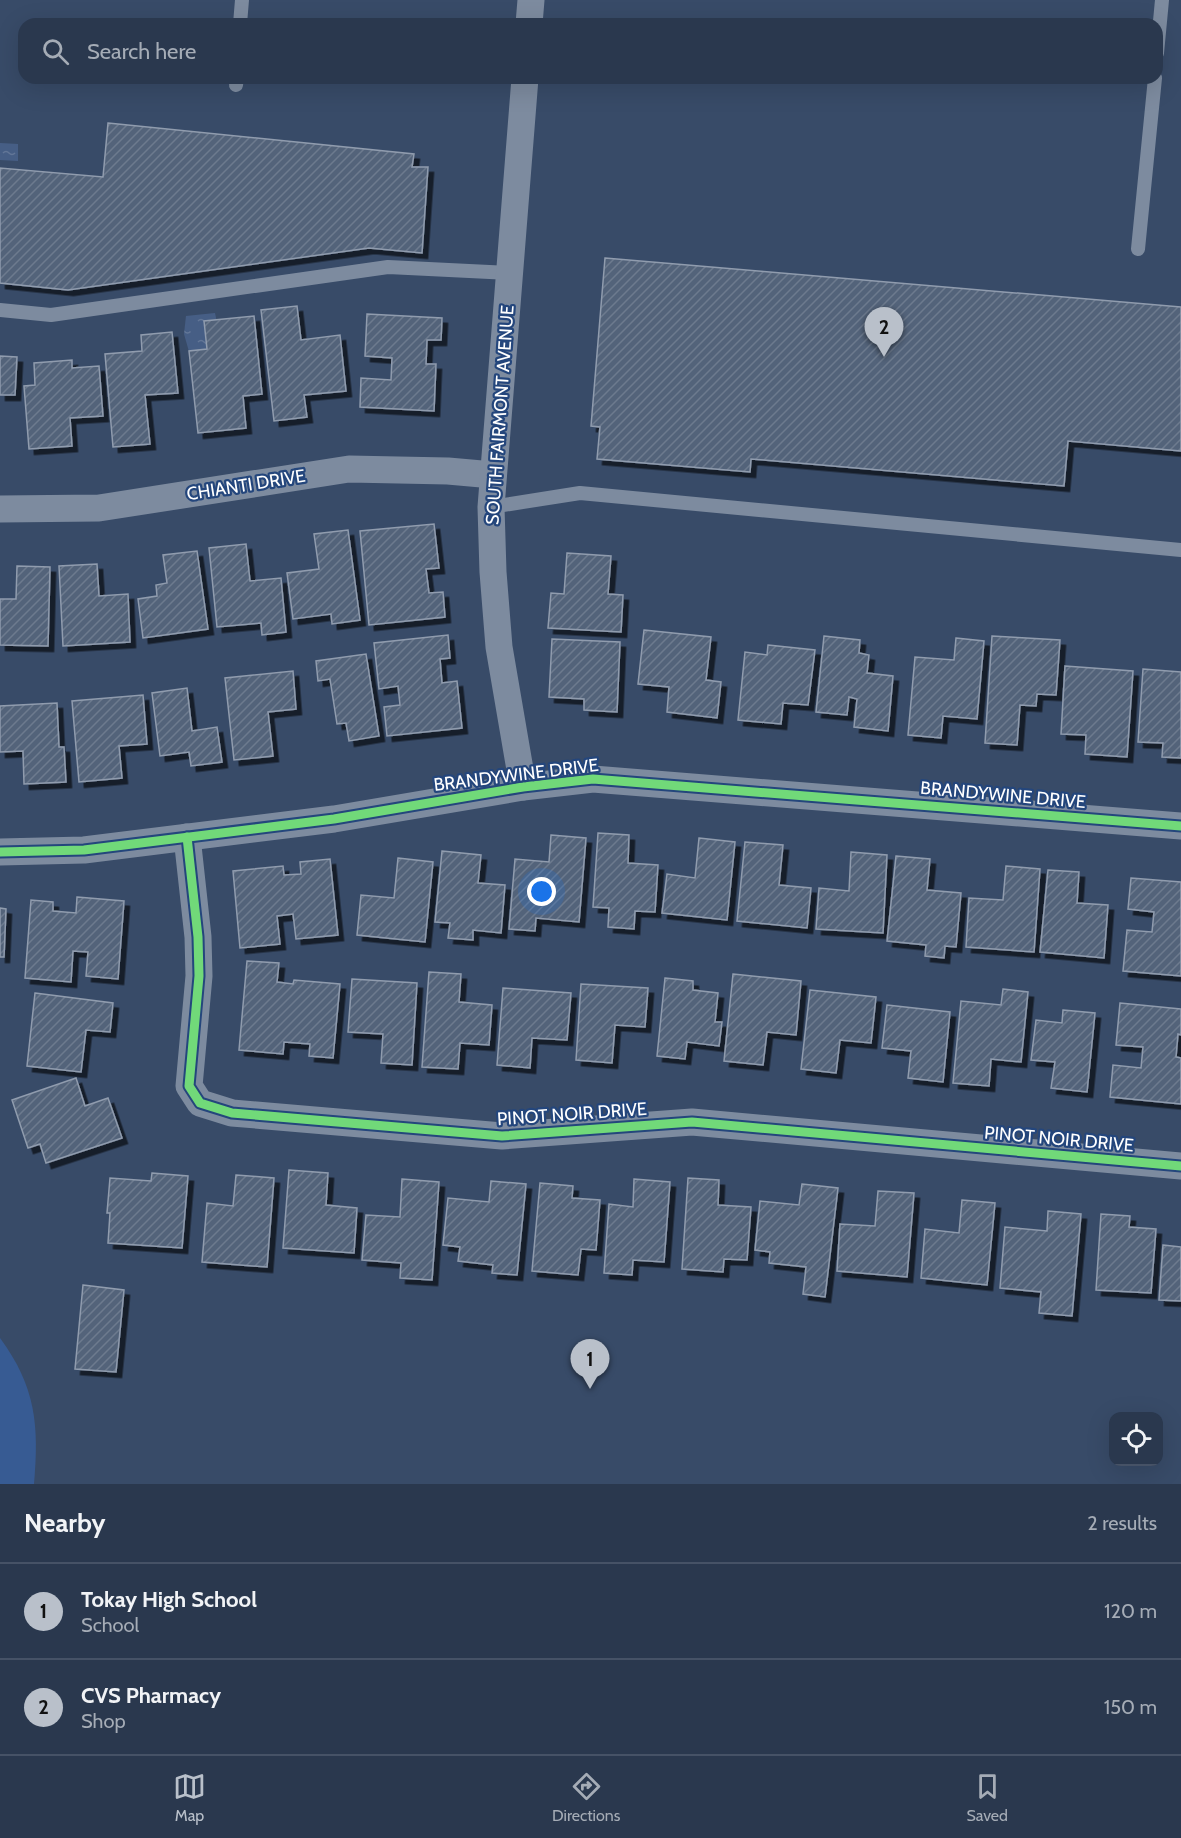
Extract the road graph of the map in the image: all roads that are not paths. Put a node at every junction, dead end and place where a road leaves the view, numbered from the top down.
1 (242, 0) edge
2 (531, 0) edge
3 (1162, 0) edge
4 (240, 18) edge
5 (530, 18) edge
6 (1160, 18) edge
7 (525, 84) edge
8 (1154, 84) edge
9 (1138, 249) dead end
10 (510, 273) junction
11 (0, 310) edge
12 (493, 475) junction
13 (491, 507) junction
14 (0, 509) edge
15 (1181, 550) edge
16 (523, 787) junction
17 (1181, 826) edge
18 (187, 837) junction
19 (0, 852) edge
20 (1181, 1166) edge

1 - 4 lane
2 - 5 street
3 - 6 lane
7 - 10 street, SOUTH FAIRMONT AVENUE
8 - 9 lane
10 - 11 lane
10 - 12 street, SOUTH FAIRMONT AVENUE
12 - 13 street, SOUTH FAIRMONT AVENUE
12 - 14 street, CHIANTI DRIVE
13 - 15 lane
13 - 16 street, SOUTH FAIRMONT AVENUE
16 - 17 street, BRANDYWINE DRIVE
16 - 18 street, BRANDYWINE DRIVE
18 - 19 street, BRANDYWINE DRIVE
18 - 20 street, PINOT NOIR DRIVE

